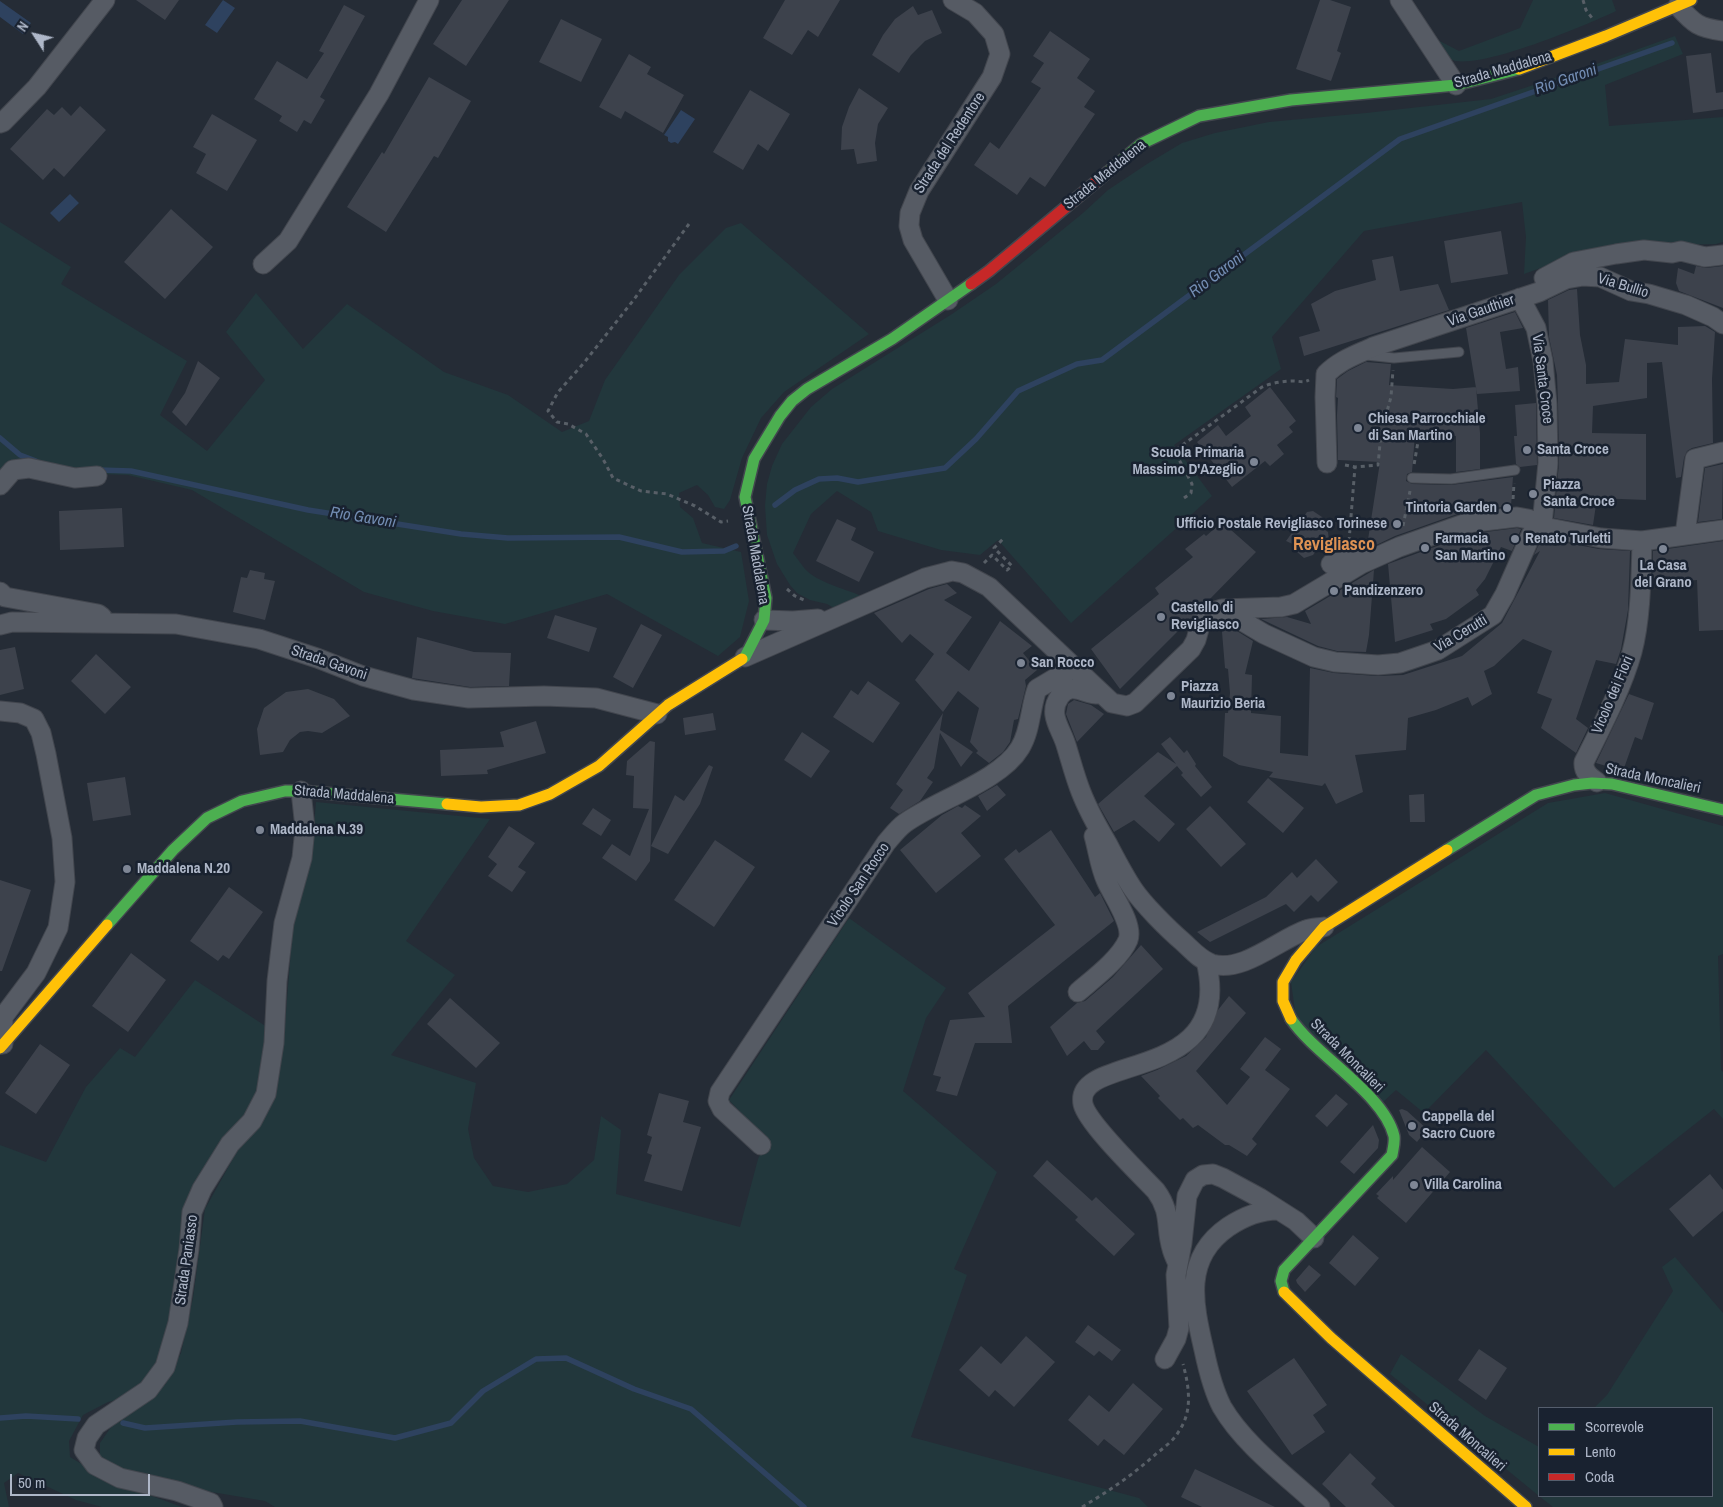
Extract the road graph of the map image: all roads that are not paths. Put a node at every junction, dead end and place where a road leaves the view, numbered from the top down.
1 (105, 0) edge
2 (430, 0) edge
3 (953, 0) edge
4 (1400, 0) edge
5 (1685, 3) edge
6 (1723, 31) edge
7 (1456, 85) junction
8 (0, 122) edge
9 (1723, 255) edge
10 (263, 264) dead end
11 (1520, 298) junction
12 (948, 300) junction
13 (1723, 324) edge
14 (1459, 352) dead end
15 (1358, 354) junction
16 (1723, 452) edge
17 (1327, 463) dead end
18 (1515, 470) road end
19 (97, 476) dead end
20 (1412, 478) dead end
21 (0, 484) edge
22 (1542, 526) junction
23 (1723, 530) edge
24 (1685, 535) junction
25 (1601, 538) junction
26 (1642, 541) junction
27 (1387, 552) junction
28 (1340, 561) road end
29 (0, 592) edge
30 (1217, 611) junction
31 (837, 615) junction
32 (764, 620) junction
33 (112, 622) junction
34 (0, 625) edge
35 (745, 657) junction
36 (1074, 667) junction
37 (1105, 697) junction
38 (0, 711) edge
39 (657, 714) junction
40 (1597, 782) junction
41 (301, 790) junction
42 (1723, 810) edge
43 (1090, 813) junction
44 (1324, 927) junction
45 (1206, 961) junction
46 (1078, 992) dead end
47 (2, 1046) edge
48 (761, 1145) dead end
49 (1278, 1210) junction
50 (1314, 1238) junction
51 (1178, 1264) junction
52 (1165, 1359) dead end
53 (213, 1507) edge
54 (1320, 1507) edge
55 (1526, 1507) edge

1 - 8 street
2 - 10 street
3 - 12 street, Strada del Redentore
4 - 7 street
5 - 6 street
5 - 7 street, Strada Maddalena
7 - 12 street, Strada Maddalena
9 - 11 street, Via Gauthier
11 - 13 street, Via Bullio
11 - 15 street, Via Gauthier
11 - 22 street, Via Santa Croce
12 - 32 street, Strada Maddalena
14 - 15 lane
15 - 17 street, Via Gauthier
16 - 24 street
18 - 20 lane
19 - 21 street
22 - 25 street
22 - 27 street
23 - 24 street
24 - 26 street
25 - 26 street
25 - 30 street, Via Cerutti
26 - 40 street, Vicolo dei Fiori
27 - 28 street
27 - 30 street
29 - 33 street
30 - 37 street
31 - 32 street, Strada Maddalena
31 - 35 street, Strada Maddalena
31 - 36 street, Strada Maddalena
32 - 35 street, Strada Maddalena
33 - 34 street, Strada Gavoni
33 - 39 street, Strada Gavoni
35 - 39 street, Strada Maddalena
36 - 37 street, Strada Maddalena
36 - 48 street, Vicolo San Rocco
37 - 43 street
38 - 47 street, Strada Maddalena
39 - 41 street, Strada Maddalena
40 - 42 street, Strada Moncalieri
40 - 44 street, Strada Moncalieri
41 - 47 street, Strada Maddalena
41 - 53 street, Strada Paniasso
43 - 45 street
43 - 46 street
44 - 45 street
44 - 50 street, Strada Moncalieri
45 - 51 street
49 - 50 street
49 - 51 street
49 - 54 street
50 - 55 street, Strada Moncalieri
51 - 52 street

